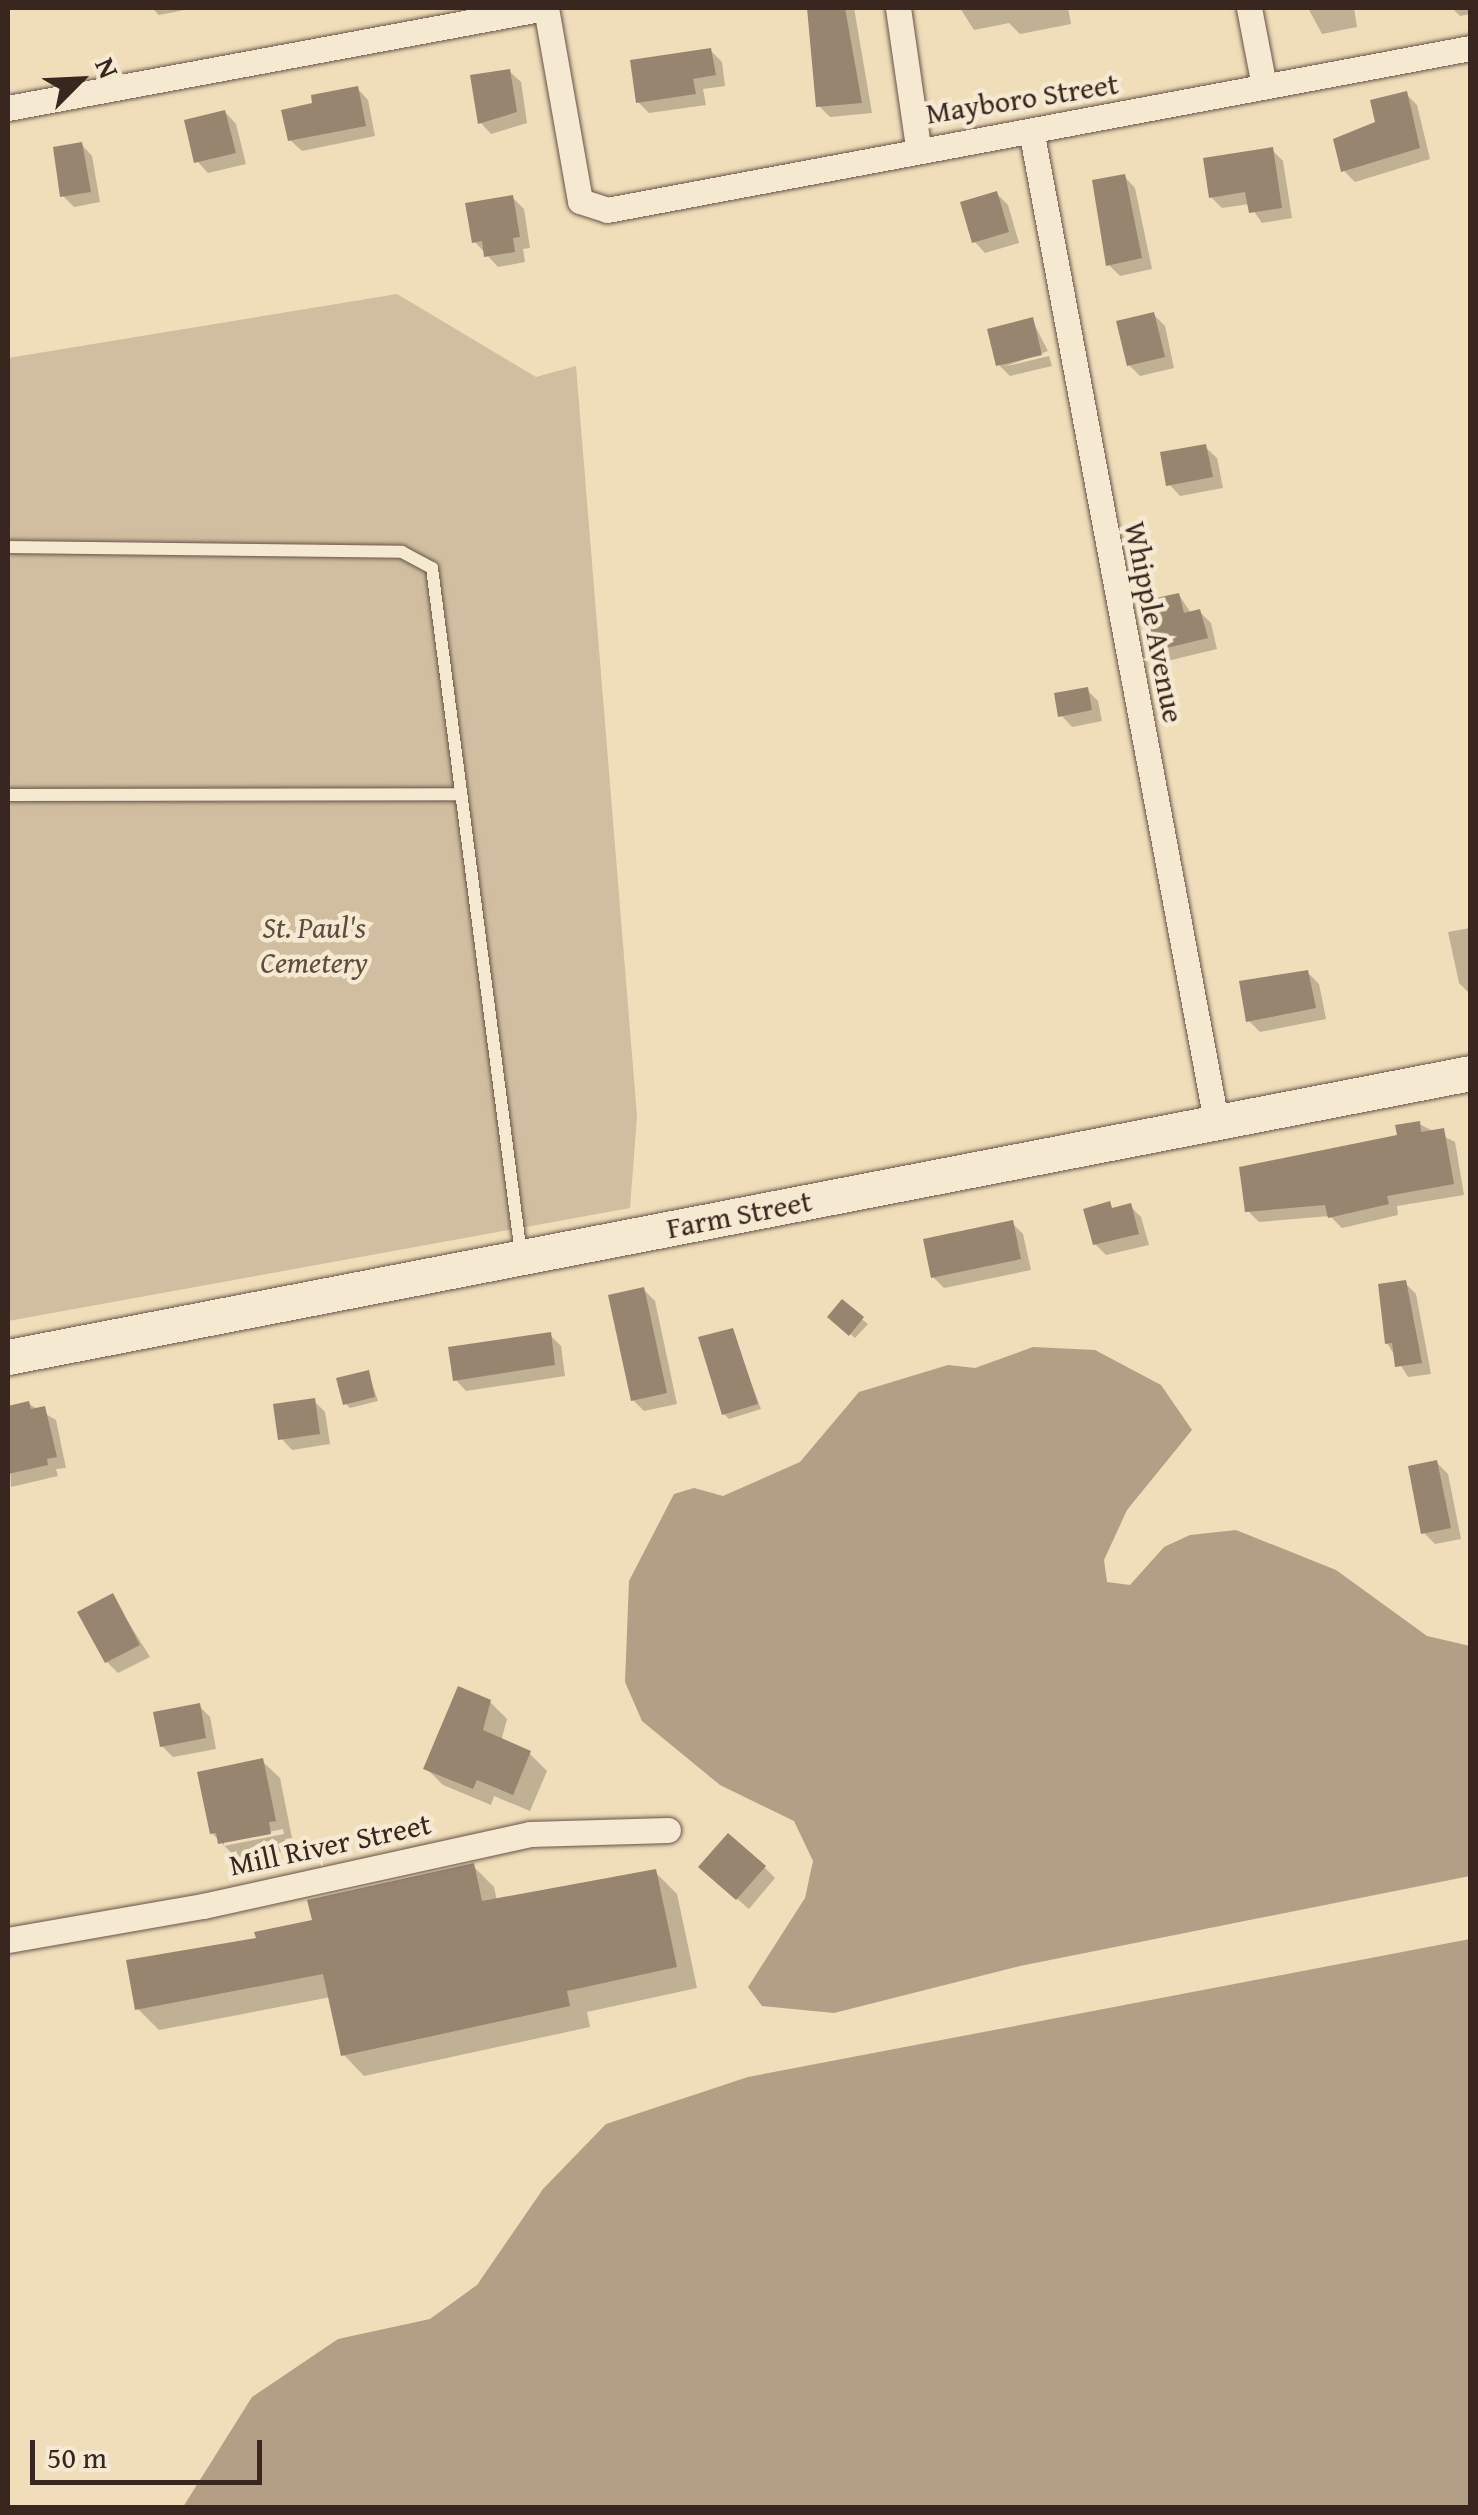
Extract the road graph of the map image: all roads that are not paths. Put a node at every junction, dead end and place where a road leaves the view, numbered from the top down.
1 (546, 8) edge
2 (898, 8) edge
3 (1250, 8) edge
4 (1470, 48) edge
5 (1264, 86) junction
6 (8, 108) edge
7 (1032, 135) junction
8 (918, 147) junction
9 (8, 548) edge
10 (461, 794) junction
11 (8, 795) edge
12 (1470, 1072) edge
13 (1216, 1121) junction
14 (522, 1256) junction
15 (8, 1357) edge
16 (668, 1830) dead end
17 (8, 1940) edge

1 - 6 street
1 - 8 street, Mayboro Street
2 - 8 street
3 - 5 street
4 - 5 street, Mayboro Street
5 - 7 street, Mayboro Street
7 - 8 street, Mayboro Street
7 - 13 street, Whipple Avenue
9 - 10 lane
10 - 11 lane
10 - 14 lane
12 - 13 street, Farm Street
13 - 14 street, Farm Street
14 - 15 street, Farm Street
16 - 17 street, Mill River Street

